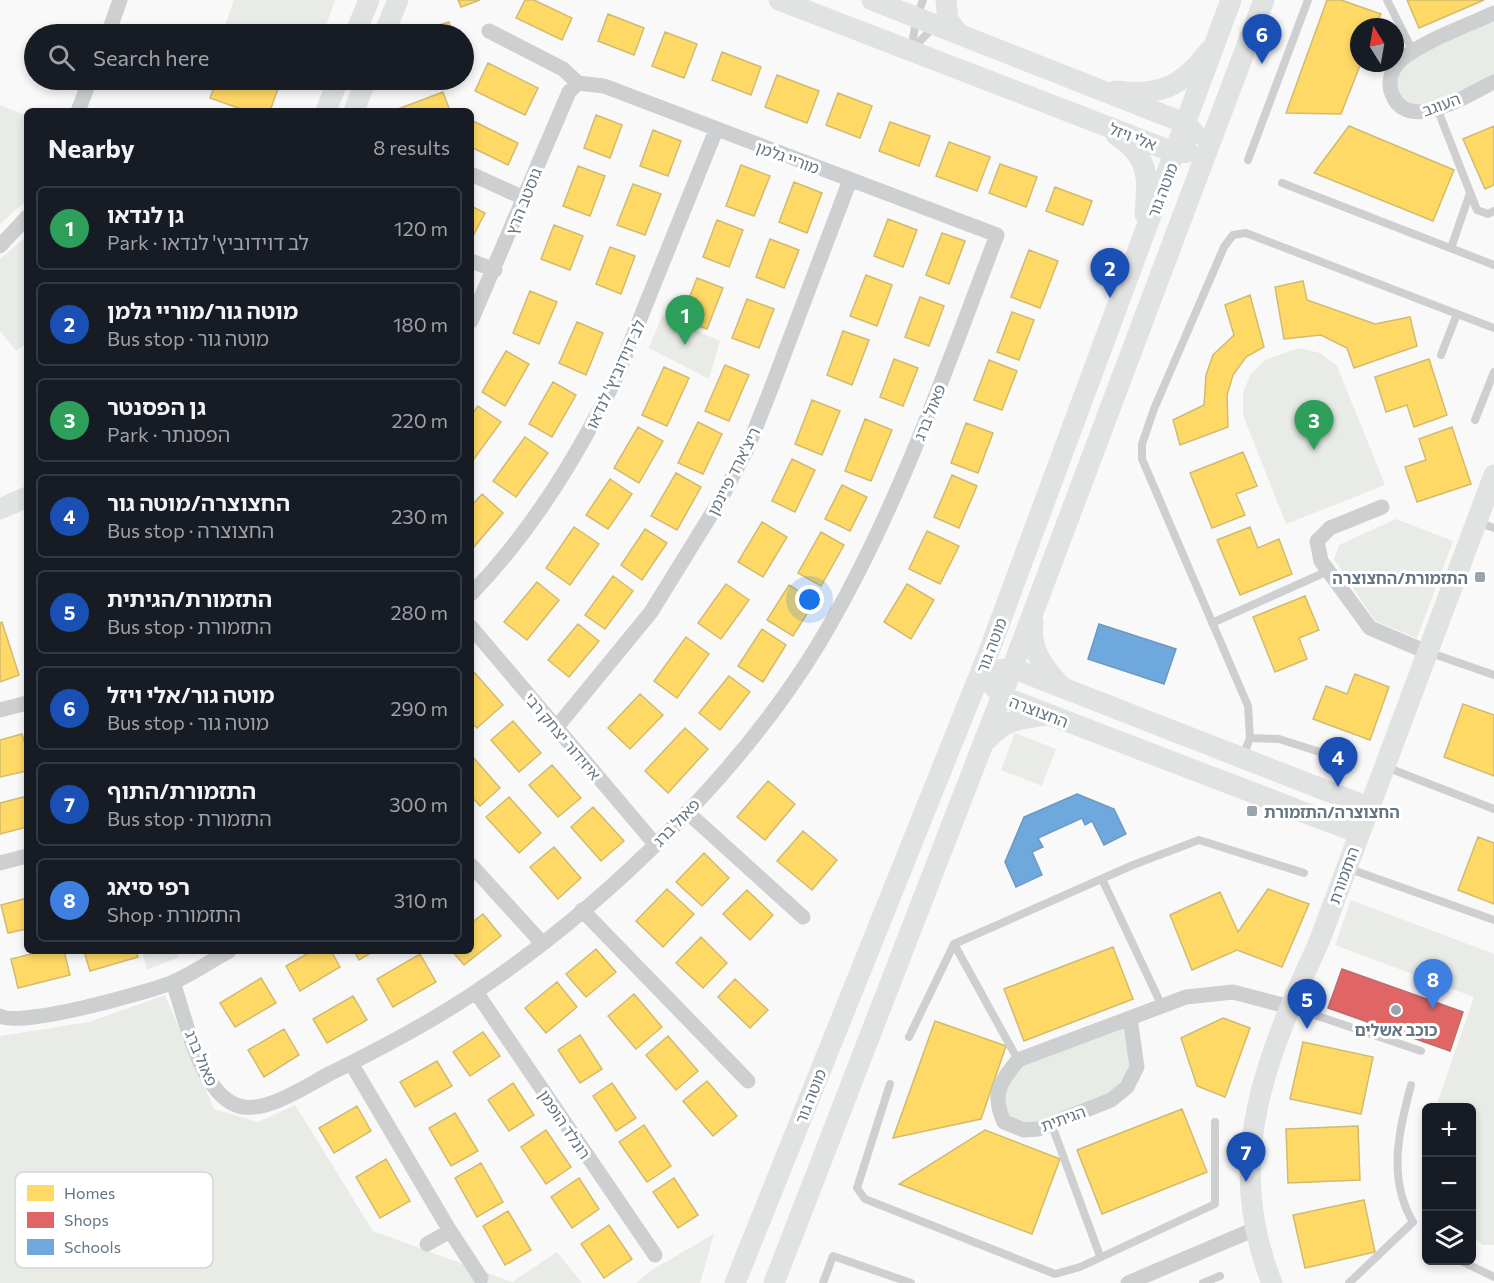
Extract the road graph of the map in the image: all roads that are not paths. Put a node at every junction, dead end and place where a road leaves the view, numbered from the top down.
1 (110, 0) edge
2 (120, 0) edge
3 (369, 0) edge
4 (398, 0) edge
5 (779, 0) edge
6 (872, 0) edge
7 (946, 0) edge
8 (1231, 0) edge
9 (1264, 0) edge
10 (1308, 0) edge
11 (1387, 0) edge
12 (1494, 13) edge
13 (925, 14) edge
14 (111, 24) edge
15 (113, 24) edge
16 (359, 24) edge
17 (388, 24) edge
18 (489, 31) dead end
19 (958, 33) junction
20 (1218, 40) junction
21 (910, 50) junction
22 (1413, 51) junction
23 (1494, 82) edge
24 (578, 83) junction
25 (1093, 88) junction
26 (86, 90) edge
27 (334, 90) edge
28 (362, 90) edge
29 (79, 108) edge
30 (327, 108) edge
31 (355, 108) edge
32 (1437, 108) junction
33 (1092, 121) junction
34 (1187, 124) junction
35 (716, 130) junction
36 (1208, 150) junction
37 (1176, 153) junction
38 (1248, 160) dead end
39 (474, 175) edge
40 (850, 180) junction
41 (1282, 183) dead end
42 (1470, 193) junction
43 (524, 198) junction
44 (1494, 211) edge
45 (24, 220) edge
46 (997, 235) joint
47 (1144, 238) junction
48 (0, 246) edge
49 (1451, 248) junction
50 (474, 262) edge
51 (1494, 265) edge
52 (495, 270) junction
53 (478, 288) edge
54 (474, 307) edge
55 (1457, 314) junction
56 (1494, 328) edge
57 (1441, 355) dead end
58 (1494, 372) edge
59 (1475, 420) dead end
60 (1494, 475) edge
61 (24, 498) edge
62 (1382, 507) dead end
63 (0, 508) edge
64 (1485, 524) edge
65 (1328, 571) junction
66 (474, 591) edge
67 (1035, 610) junction
68 (1212, 622) junction
69 (474, 631) edge
70 (1427, 652) junction
71 (1012, 668) junction
72 (981, 672) junction
73 (1494, 675) edge
74 (1064, 688) junction
75 (1002, 696) junction
76 (24, 704) edge
77 (0, 710) edge
78 (1049, 714) junction
79 (556, 728) junction
80 (981, 748) junction
81 (1246, 748) junction
82 (1345, 760) dead end
83 (1383, 766) junction
84 (1368, 807) junction
85 (1494, 808) edge
86 (687, 812) junction
87 (1358, 833) junction
88 (654, 844) junction
89 (24, 857) edge
90 (0, 863) edge
91 (474, 867) edge
92 (1346, 867) junction
93 (1304, 873) dead end
94 (1102, 879) junction
95 (582, 910) junction
96 (803, 917) dead end
97 (1494, 920) edge
98 (542, 943) junction
99 (954, 944) junction
100 (224, 954) edge
101 (173, 982) junction
102 (476, 992) junction
103 (1162, 1006) junction
104 (1290, 1007) junction
105 (0, 1016) edge
106 (1130, 1018) junction
107 (909, 1037) dead end
108 (1421, 1051) dead end
109 (1018, 1060) junction
110 (351, 1063) junction
111 (748, 1081) dead end
112 (890, 1084) dead end
113 (1411, 1085) dead end
114 (1215, 1122) dead end
115 (1051, 1123) junction
116 (1255, 1229) junction
117 (450, 1231) junction
118 (428, 1244) dead end
119 (655, 1255) dead end
120 (1100, 1256) junction
121 (1468, 1265) edge
122 (1220, 1276) dead end
123 (1494, 1277) edge
124 (481, 1278) dead end
125 (735, 1283) edge
126 (774, 1283) edge
127 (823, 1283) edge
128 (911, 1283) edge
129 (1128, 1283) edge
130 (1203, 1283) edge
131 (1272, 1283) edge
132 (1348, 1283) edge

1 - 14 street
2 - 15 street
3 - 16 main road
4 - 17 main road
5 - 21 main road, אלי ויזל
6 - 13 main road, אלי ויזל
7 - 13 lane
7 - 19 main road
8 - 20 main road, מוטה גור
9 - 36 main road, מוטה גור
10 - 38 lane
11 - 22 lane
12 - 22 street, העוגב
13 - 19 main road, אלי ויזל
13 - 21 lane
13 - 21 lane
18 - 24 street
19 - 25 main road, אלי ויזל
20 - 25 main road
20 - 34 main road, מוטה גור
21 - 33 main road, אלי ויזל
22 - 32 street, העוגב
23 - 32 street, העוגב
24 - 35 street, מוריי גלמן
24 - 43 street, גוסטב הרץ
25 - 34 main road, אלי ויזל
26 - 29 street
27 - 30 main road
28 - 31 main road
32 - 42 lane
33 - 37 main road, אלי ויזל
33 - 47 main road
34 - 36 main road
34 - 37 main road, מוטה גור
35 - 40 street, מוריי גלמן
35 - 66 street, לב דוידוביץ' לנדאו
36 - 37 main road, אלי ויזל
36 - 67 main road, מוטה גור
37 - 47 main road, מוטה גור
39 - 43 street
40 - 46 street, מוריי גלמן
40 - 79 street, ריצ'ארד פיינמן
41 - 49 lane
42 - 44 lane
42 - 49 lane
43 - 52 street, גוסטב הרץ
45 - 48 street
46 - 86 street, פאול ברג
47 - 72 main road, מוטה גור
49 - 51 lane
50 - 52 street
52 - 53 street, גוסטב הרץ
53 - 54 street, גוסטב הרץ
55 - 56 lane
55 - 57 lane
55 - 68 lane
58 - 59 lane
60 - 64 main road, התזמורת
61 - 63 main road
62 - 65 street
64 - 70 main road, התזמורת
65 - 68 lane
65 - 70 street
67 - 71 main road, מוטה גור
67 - 74 main road
68 - 81 lane
69 - 79 street, איזידור יצחק רבי
70 - 73 lane
70 - 83 main road, התזמורת
71 - 72 main road, החצוצרה
71 - 74 main road, החצוצרה
71 - 75 main road, מוטה גור
72 - 75 main road, החצוצרה
72 - 125 main road, מוטה גור
74 - 81 main road, החצוצרה
75 - 78 main road, החצוצרה
75 - 80 main road, מוטה גור
76 - 77 street
78 - 80 main road
78 - 87 main road, החצוצרה
79 - 88 street, איזידור יצחק רבי
80 - 126 main road, מוטה גור
81 - 82 lane
81 - 84 main road, החצוצרה
83 - 84 main road, התזמורת
83 - 85 lane
84 - 87 main road, התזמורת
86 - 88 street, פאול ברג
86 - 96 street
87 - 92 main road, התזמורת
88 - 95 street, פאול ברג
89 - 90 street
91 - 98 street
92 - 97 lane
92 - 104 main road, התזמורת
93 - 94 lane
94 - 99 lane
94 - 103 lane
95 - 98 street, פאול ברג
95 - 111 street
98 - 102 street, פאול ברג
99 - 107 lane
99 - 109 lane
100 - 101 street
101 - 105 street
101 - 110 street, פאול ברג
102 - 110 street, פאול ברג
102 - 119 street, רונלד הופמן
103 - 104 street
103 - 106 street
104 - 108 lane
104 - 116 main road, התזמורת
106 - 109 street
106 - 115 street, הגיתית
109 - 115 street, הגיתית
110 - 117 street
112 - 120 lane
113 - 132 lane
114 - 120 lane
115 - 120 lane
116 - 129 street
116 - 131 main road, התזמורת
117 - 118 street
117 - 124 street
121 - 123 lane
122 - 130 lane
127 - 128 lane

